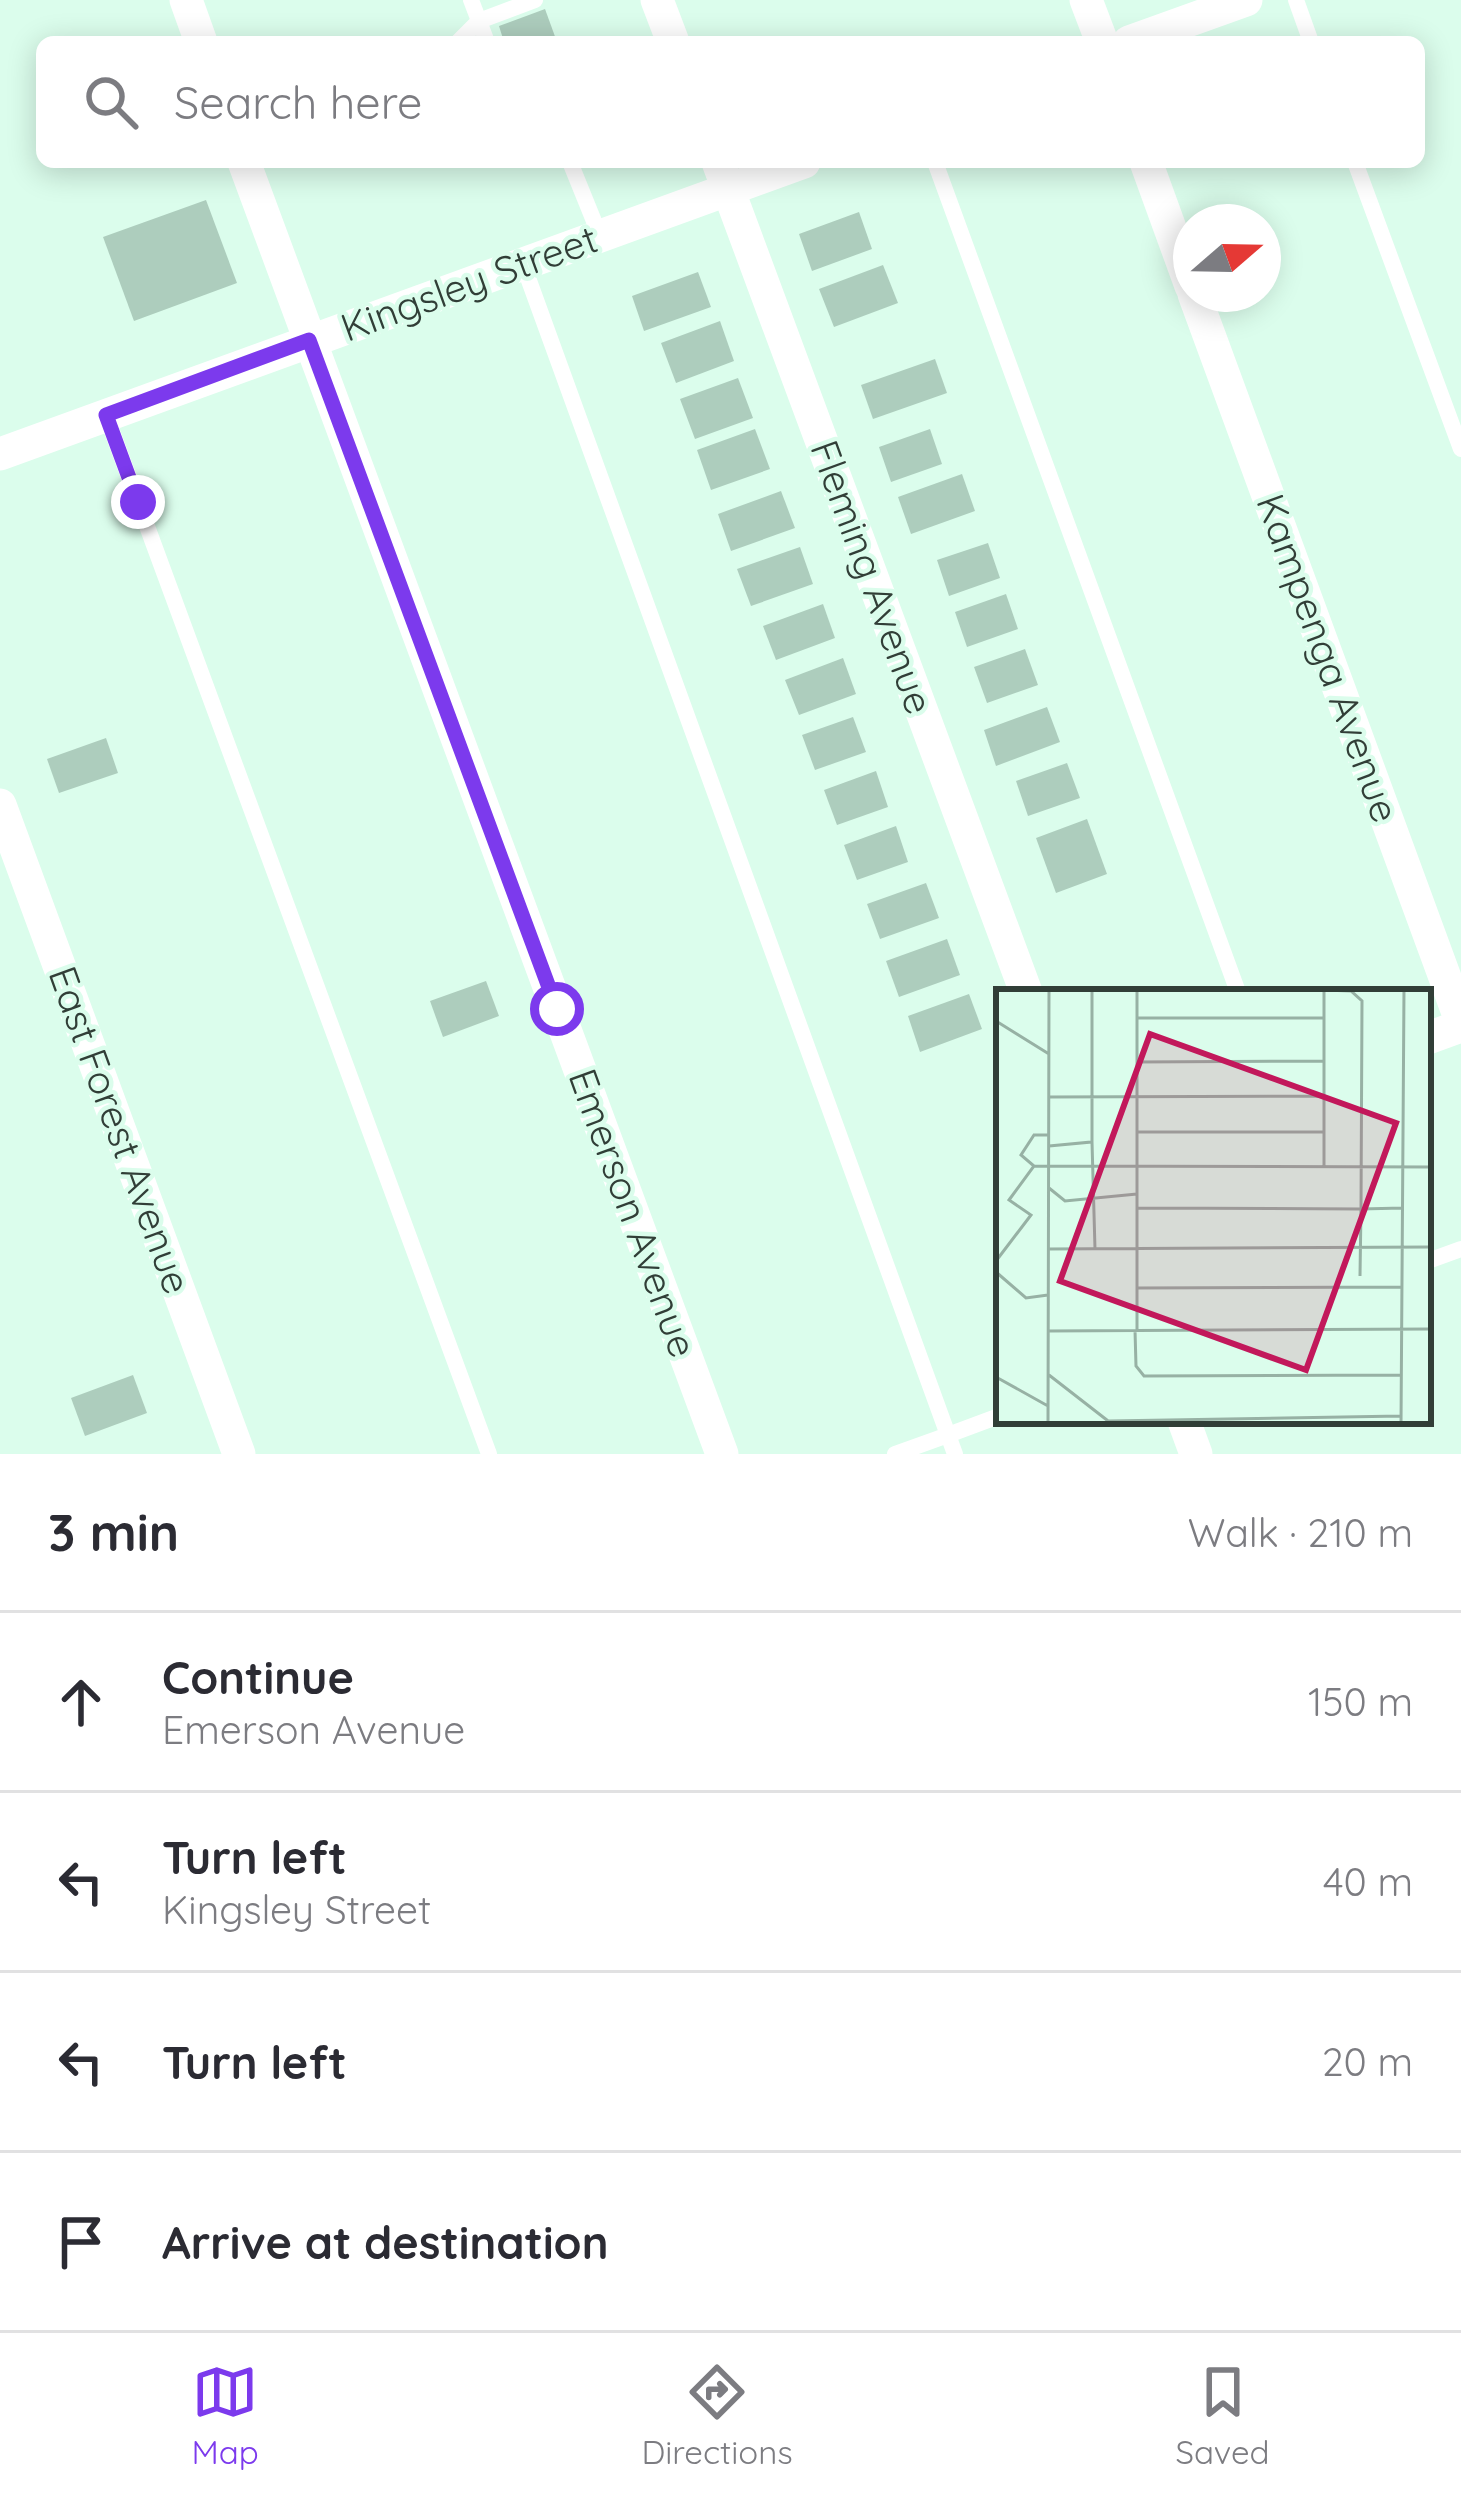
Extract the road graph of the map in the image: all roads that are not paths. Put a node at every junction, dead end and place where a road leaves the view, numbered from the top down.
1 (186, 0) edge
2 (471, 0) edge
3 (535, 0) edge
4 (657, 0) edge
5 (1086, 0) edge
6 (1246, 0) edge
7 (1296, 0) edge
8 (479, 21) junction
9 (199, 36) edge
10 (464, 36) edge
11 (485, 36) edge
12 (671, 36) edge
13 (1100, 36) edge
14 (1146, 36) edge
15 (1309, 36) edge
16 (246, 168) edge
17 (572, 168) edge
18 (769, 168) edge
19 (937, 168) edge
20 (1148, 168) edge
21 (1357, 168) edge
22 (723, 176) edge
23 (600, 236) junction
24 (1173, 237) edge
25 (523, 264) junction
26 (1200, 312) edge
27 (309, 340) junction
28 (106, 415) junction
29 (1461, 449) edge
30 (0, 454) edge
31 (0, 805) edge
32 (1025, 989) edge
33 (1237, 989) edge
34 (1461, 1024) edge
35 (1431, 1037) edge
36 (1461, 1249) edge
37 (1431, 1260) edge
38 (996, 1417) edge
39 (1185, 1424) edge
40 (948, 1435) junction
41 (239, 1454) edge
42 (489, 1454) edge
43 (722, 1454) edge
44 (895, 1454) edge
45 (955, 1454) edge
46 (1196, 1454) edge

1 - 9 street
2 - 8 lane
3 - 8 lane
4 - 12 street
5 - 13 street
6 - 14 street
7 - 15 lane
8 - 10 lane
8 - 11 lane
16 - 27 street, Emerson Avenue
17 - 23 lane
18 - 22 street, Kingsley Street
19 - 33 lane
20 - 24 street, Kampenga Avenue
21 - 29 lane
22 - 23 street, Kingsley Street
22 - 32 street, Fleming Avenue
23 - 25 street, Kingsley Street
25 - 27 street, Kingsley Street
25 - 40 lane
26 - 34 street, Kampenga Avenue
27 - 28 street, Kingsley Street
27 - 43 street, Emerson Avenue
28 - 30 street, Kingsley Street
28 - 42 lane
31 - 41 street, East Forest Avenue
34 - 35 street
36 - 37 lane
38 - 40 lane
39 - 46 street
40 - 44 lane
40 - 45 lane

